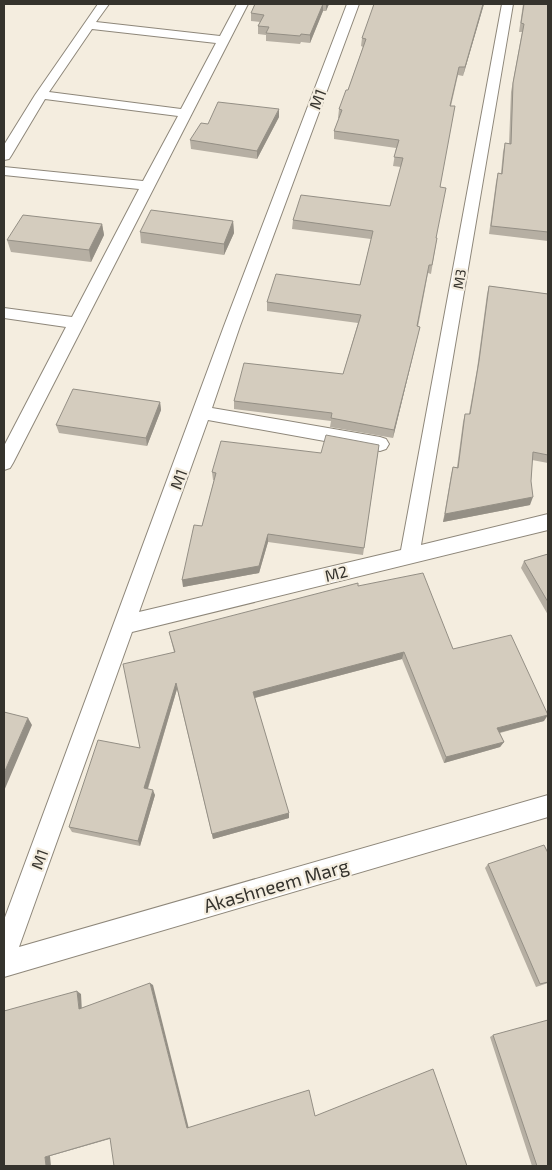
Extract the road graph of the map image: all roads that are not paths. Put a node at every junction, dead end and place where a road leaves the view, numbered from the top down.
1 (104, 4) edge
2 (242, 4) edge
3 (353, 4) edge
4 (507, 4) edge
5 (91, 25) junction
6 (223, 40) junction
7 (41, 95) junction
8 (185, 112) junction
9 (4, 156) edge
10 (4, 171) edge
11 (146, 186) junction
12 (4, 313) edge
13 (76, 322) junction
14 (202, 413) junction
15 (380, 444) edge
16 (4, 464) edge
17 (548, 522) edge
18 (410, 554) junction
19 (124, 625) junction
20 (548, 806) edge
21 (4, 954) edge
22 (4, 964) edge

1 - 5 street
2 - 6 street
3 - 14 street, M1
4 - 18 street, M3
5 - 6 street
5 - 7 street
6 - 8 street
7 - 8 street
7 - 9 street
8 - 11 street
10 - 11 street
11 - 13 street
12 - 13 street
13 - 16 street
14 - 15 street
14 - 19 street, M1
17 - 18 street, M2
18 - 19 street, M2
19 - 21 street, M1
20 - 22 street, Akashneem Marg

